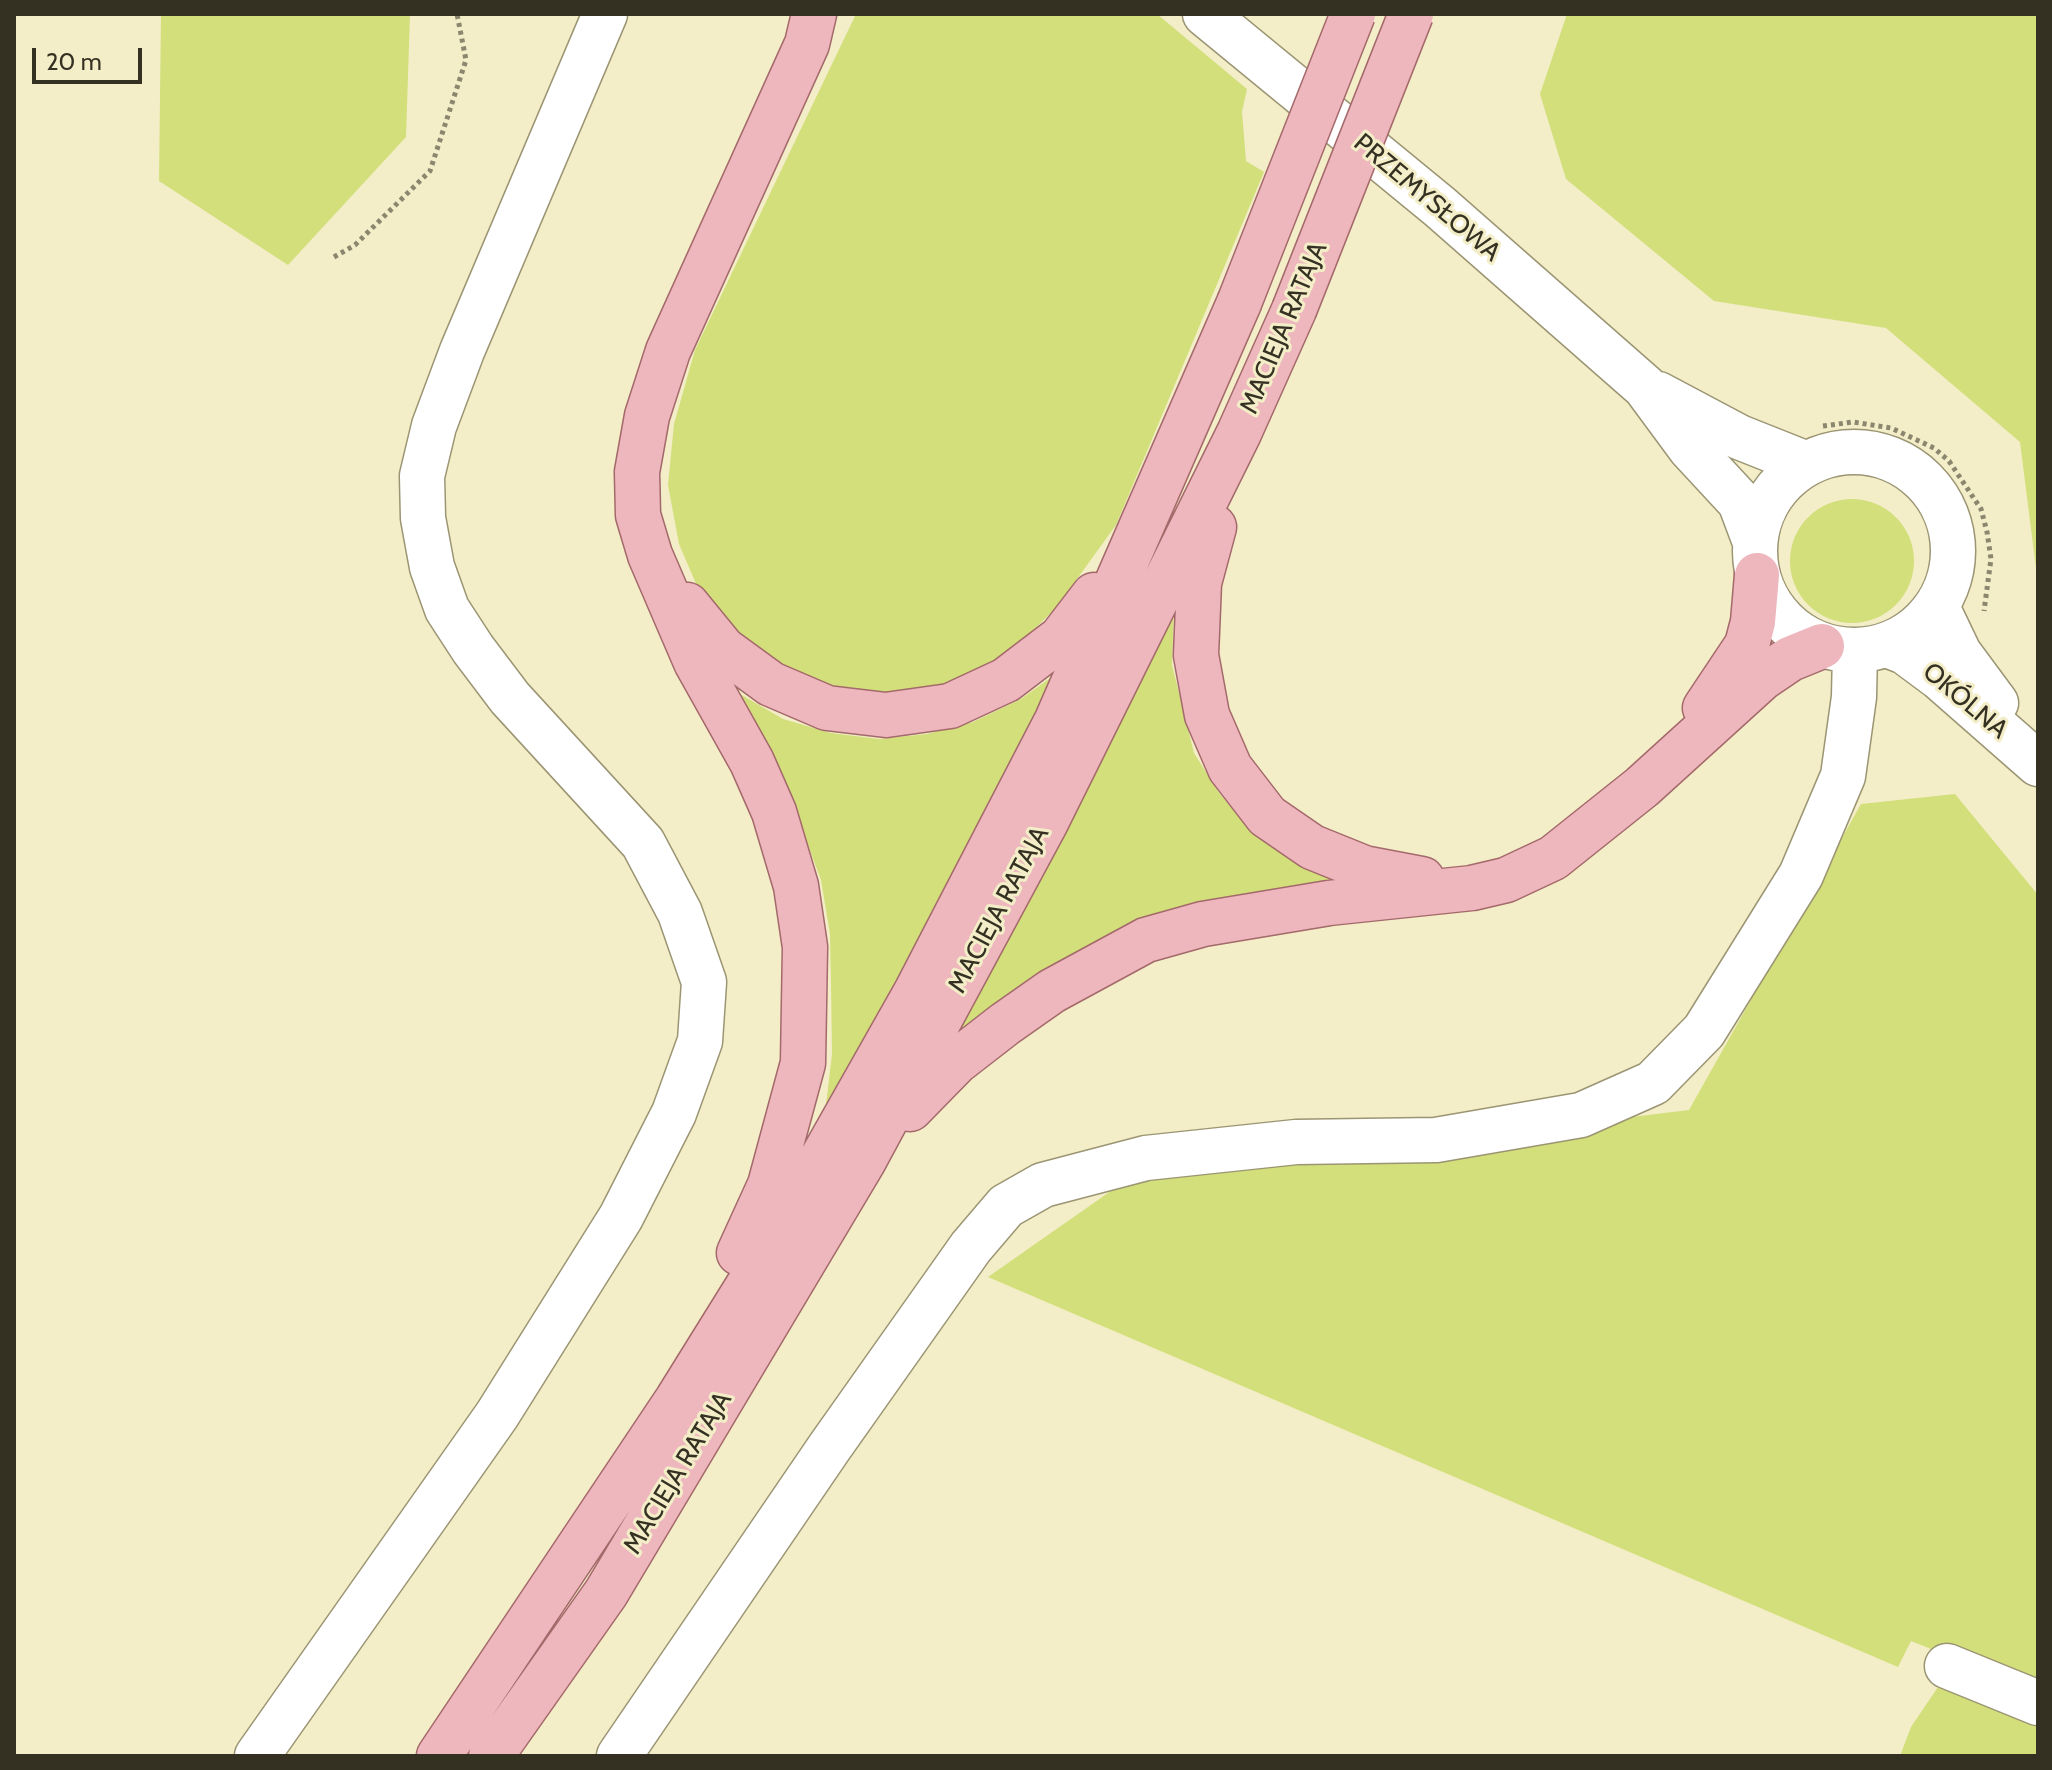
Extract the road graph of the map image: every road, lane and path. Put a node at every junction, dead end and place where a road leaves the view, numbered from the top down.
1 (457, 14) edge
2 (605, 14) edge
3 (1205, 14) edge
4 (1353, 14) edge
5 (1411, 14) edge
6 (817, 24) edge
7 (334, 257) dead end
8 (1645, 387) junction
9 (1239, 433) junction
10 (1812, 446) junction
11 (1161, 486) junction
12 (650, 555) junction
13 (1756, 559) junction
14 (1937, 607) junction
15 (1985, 624) dead end
16 (1855, 647) junction
17 (1672, 757) junction
18 (2038, 761) edge
19 (1472, 888) junction
20 (863, 1162) junction
21 (591, 1531) junction
22 (1947, 1666) dead end
23 (2038, 1703) edge
24 (257, 1756) edge
25 (439, 1756) edge
26 (491, 1756) edge
27 (619, 1756) edge

1 - 7 path
2 - 24 street
3 - 8 street, PRZEMYSŁOWA
4 - 11 main road, MACIEJA RATAJA, bridge
5 - 9 main road, MACIEJA RATAJA, bridge
6 - 12 main road
8 - 10 street, PRZEMYSŁOWA
8 - 13 street, PRZEMYSŁOWA
9 - 19 main road
9 - 20 main road, MACIEJA RATAJA
10 - 13 street
10 - 14 street
10 - 15 path
11 - 12 main road
11 - 21 main road, MACIEJA RATAJA
12 - 21 main road
13 - 16 street
13 - 17 main road
14 - 16 street
14 - 18 street, OKÓLNA
16 - 17 main road
16 - 18 street, OKÓLNA
16 - 27 street
17 - 19 main road
19 - 20 main road
20 - 26 main road, MACIEJA RATAJA
21 - 25 main road, MACIEJA RATAJA
22 - 23 street

